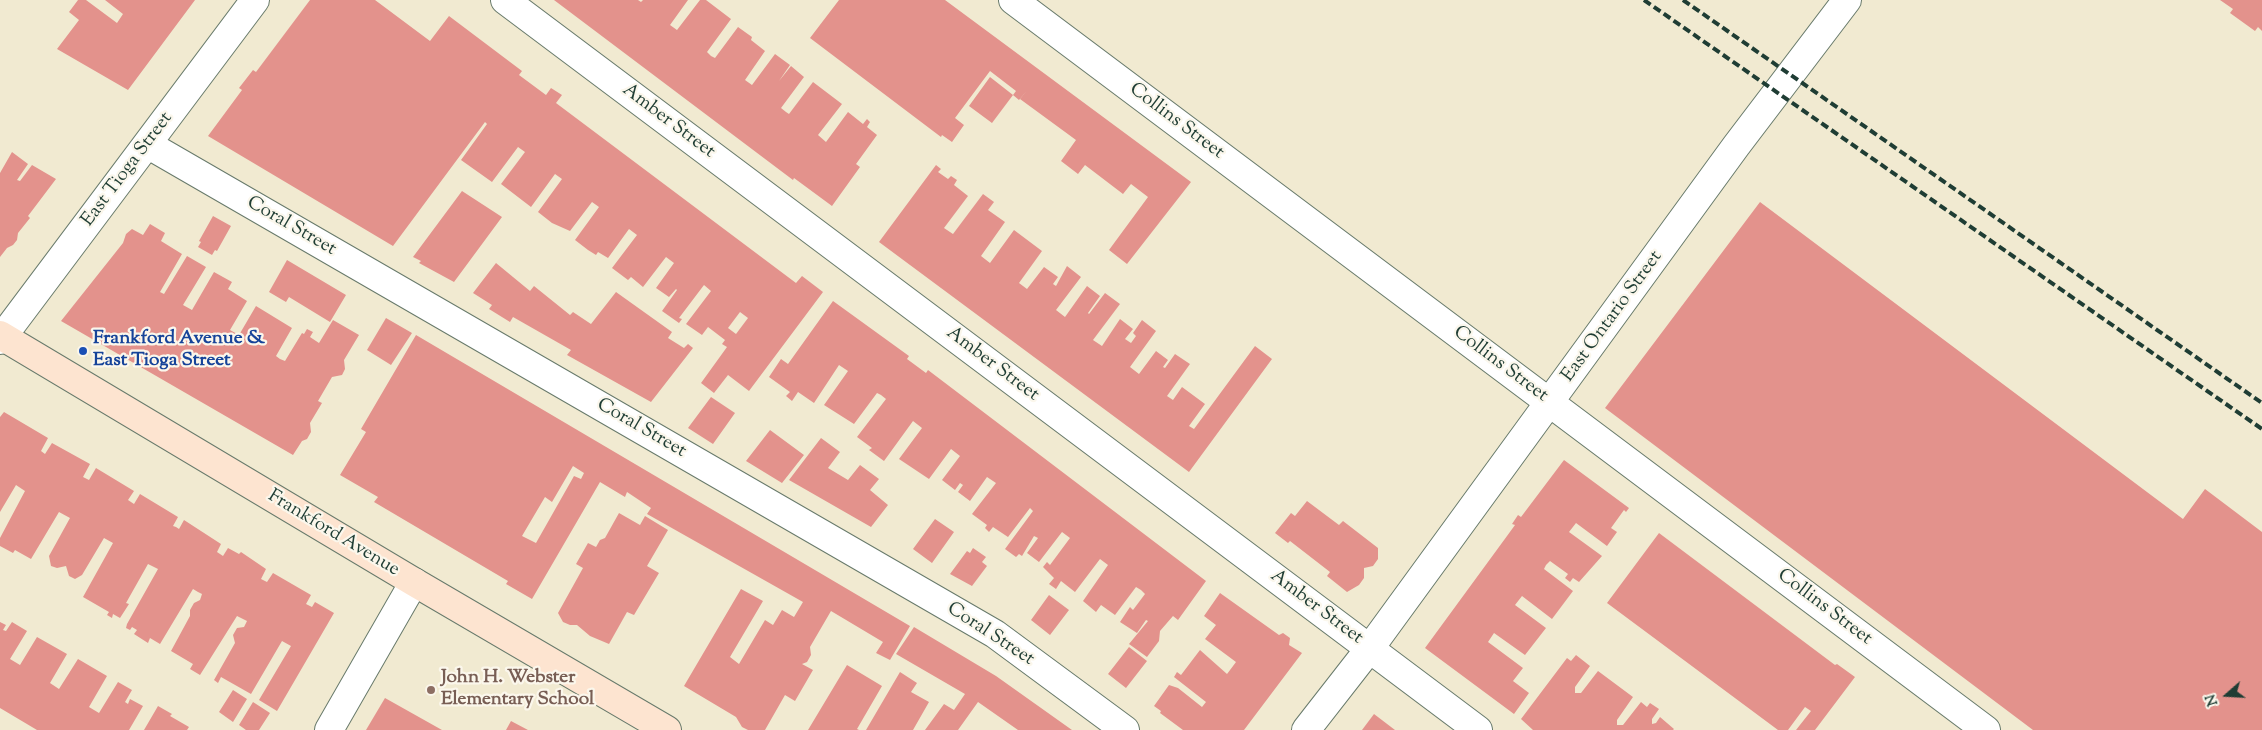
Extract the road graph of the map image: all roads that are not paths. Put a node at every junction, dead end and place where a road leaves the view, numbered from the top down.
1 (255, 0) edge
2 (505, 0) edge
3 (1013, 0) edge
4 (1847, 0) edge
5 (147, 144) junction
6 (1, 337) edge
7 (1550, 403) junction
8 (414, 582) junction
9 (1370, 648) junction
10 (329, 730) edge
11 (667, 730) edge
12 (1125, 730) edge
13 (1306, 730) edge
14 (1478, 730) edge
15 (1986, 730) edge

1 - 5 street, East Tioga Street
2 - 9 street, Amber Street
3 - 7 street, Collins Street
4 - 7 street, East Ontario Street
5 - 6 street, East Tioga Street
5 - 12 street, Coral Street
6 - 8 main road, Frankford Avenue
7 - 9 street, East Ontario Street
7 - 15 street, Collins Street
8 - 10 street
8 - 11 main road, Frankford Avenue
9 - 13 street, East Ontario Street
9 - 14 street, Amber Street

